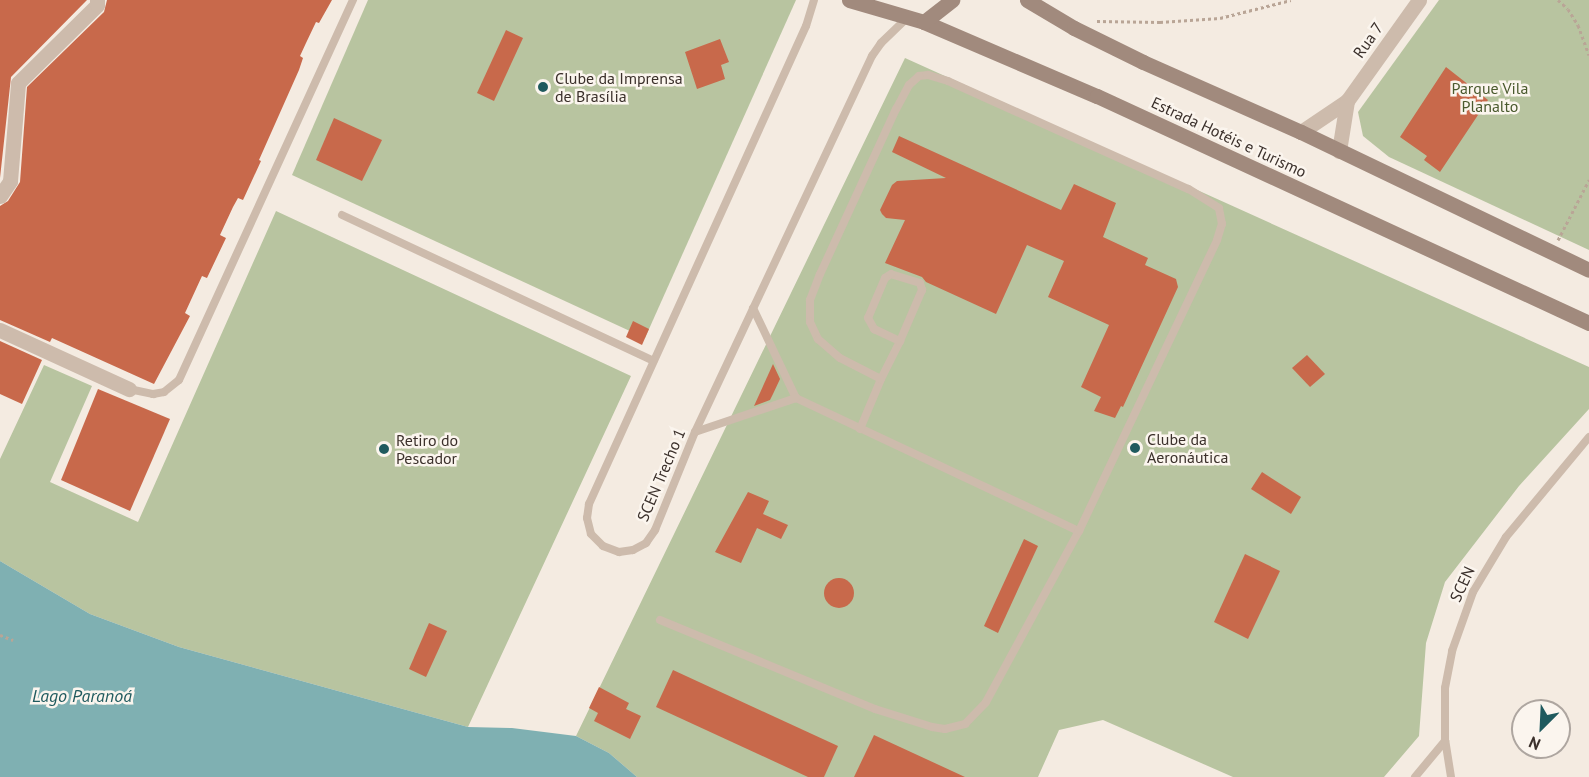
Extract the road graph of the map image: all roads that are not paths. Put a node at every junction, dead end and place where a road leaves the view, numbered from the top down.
1 (97, 0) edge
2 (353, 0) edge
3 (814, 0) edge
4 (849, 0) edge
5 (952, 0) edge
6 (1027, 0) edge
7 (1419, 0) edge
8 (908, 17) junction
9 (924, 22) junction
10 (1347, 101) junction
11 (1301, 132) junction
12 (1340, 151) junction
13 (0, 196) edge
14 (342, 215) dead end
15 (1589, 270) edge
16 (753, 308) junction
17 (1589, 323) edge
18 (0, 330) edge
19 (900, 341) junction
20 (653, 361) junction
21 (880, 379) junction
22 (129, 388) joint
23 (796, 398) junction
24 (860, 429) junction
25 (695, 432) junction
26 (1589, 437) edge
27 (1079, 531) junction
28 (660, 620) dead end
29 (1445, 741) junction
30 (1414, 777) edge
31 (1451, 777) edge

1 - 13 street
2 - 22 lane
3 - 20 lane, SCEN Trecho 1
4 - 8 main road, Estrada Hotéis e Turismo
5 - 9 main road
6 - 11 main road, Estrada Hotéis e Turismo
7 - 10 street, Rua 7
8 - 9 main road, Estrada Hotéis e Turismo
8 - 16 lane, SCEN Trecho 1
9 - 17 main road, Estrada Hotéis e Turismo
10 - 11 street, Rua 7
10 - 12 street, Rua 7
11 - 12 main road, Estrada Hotéis e Turismo
12 - 15 main road, Estrada Hotéis e Turismo
14 - 20 lane
16 - 23 lane
16 - 25 lane, SCEN Trecho 1
18 - 22 street
19 - 19 lane
19 - 21 lane
20 - 25 lane, SCEN Trecho 1
21 - 24 lane
21 - 27 lane
23 - 24 lane
23 - 25 lane
24 - 27 lane
26 - 29 lane, SCEN
27 - 28 lane
29 - 30 lane
29 - 31 lane, SCEN

